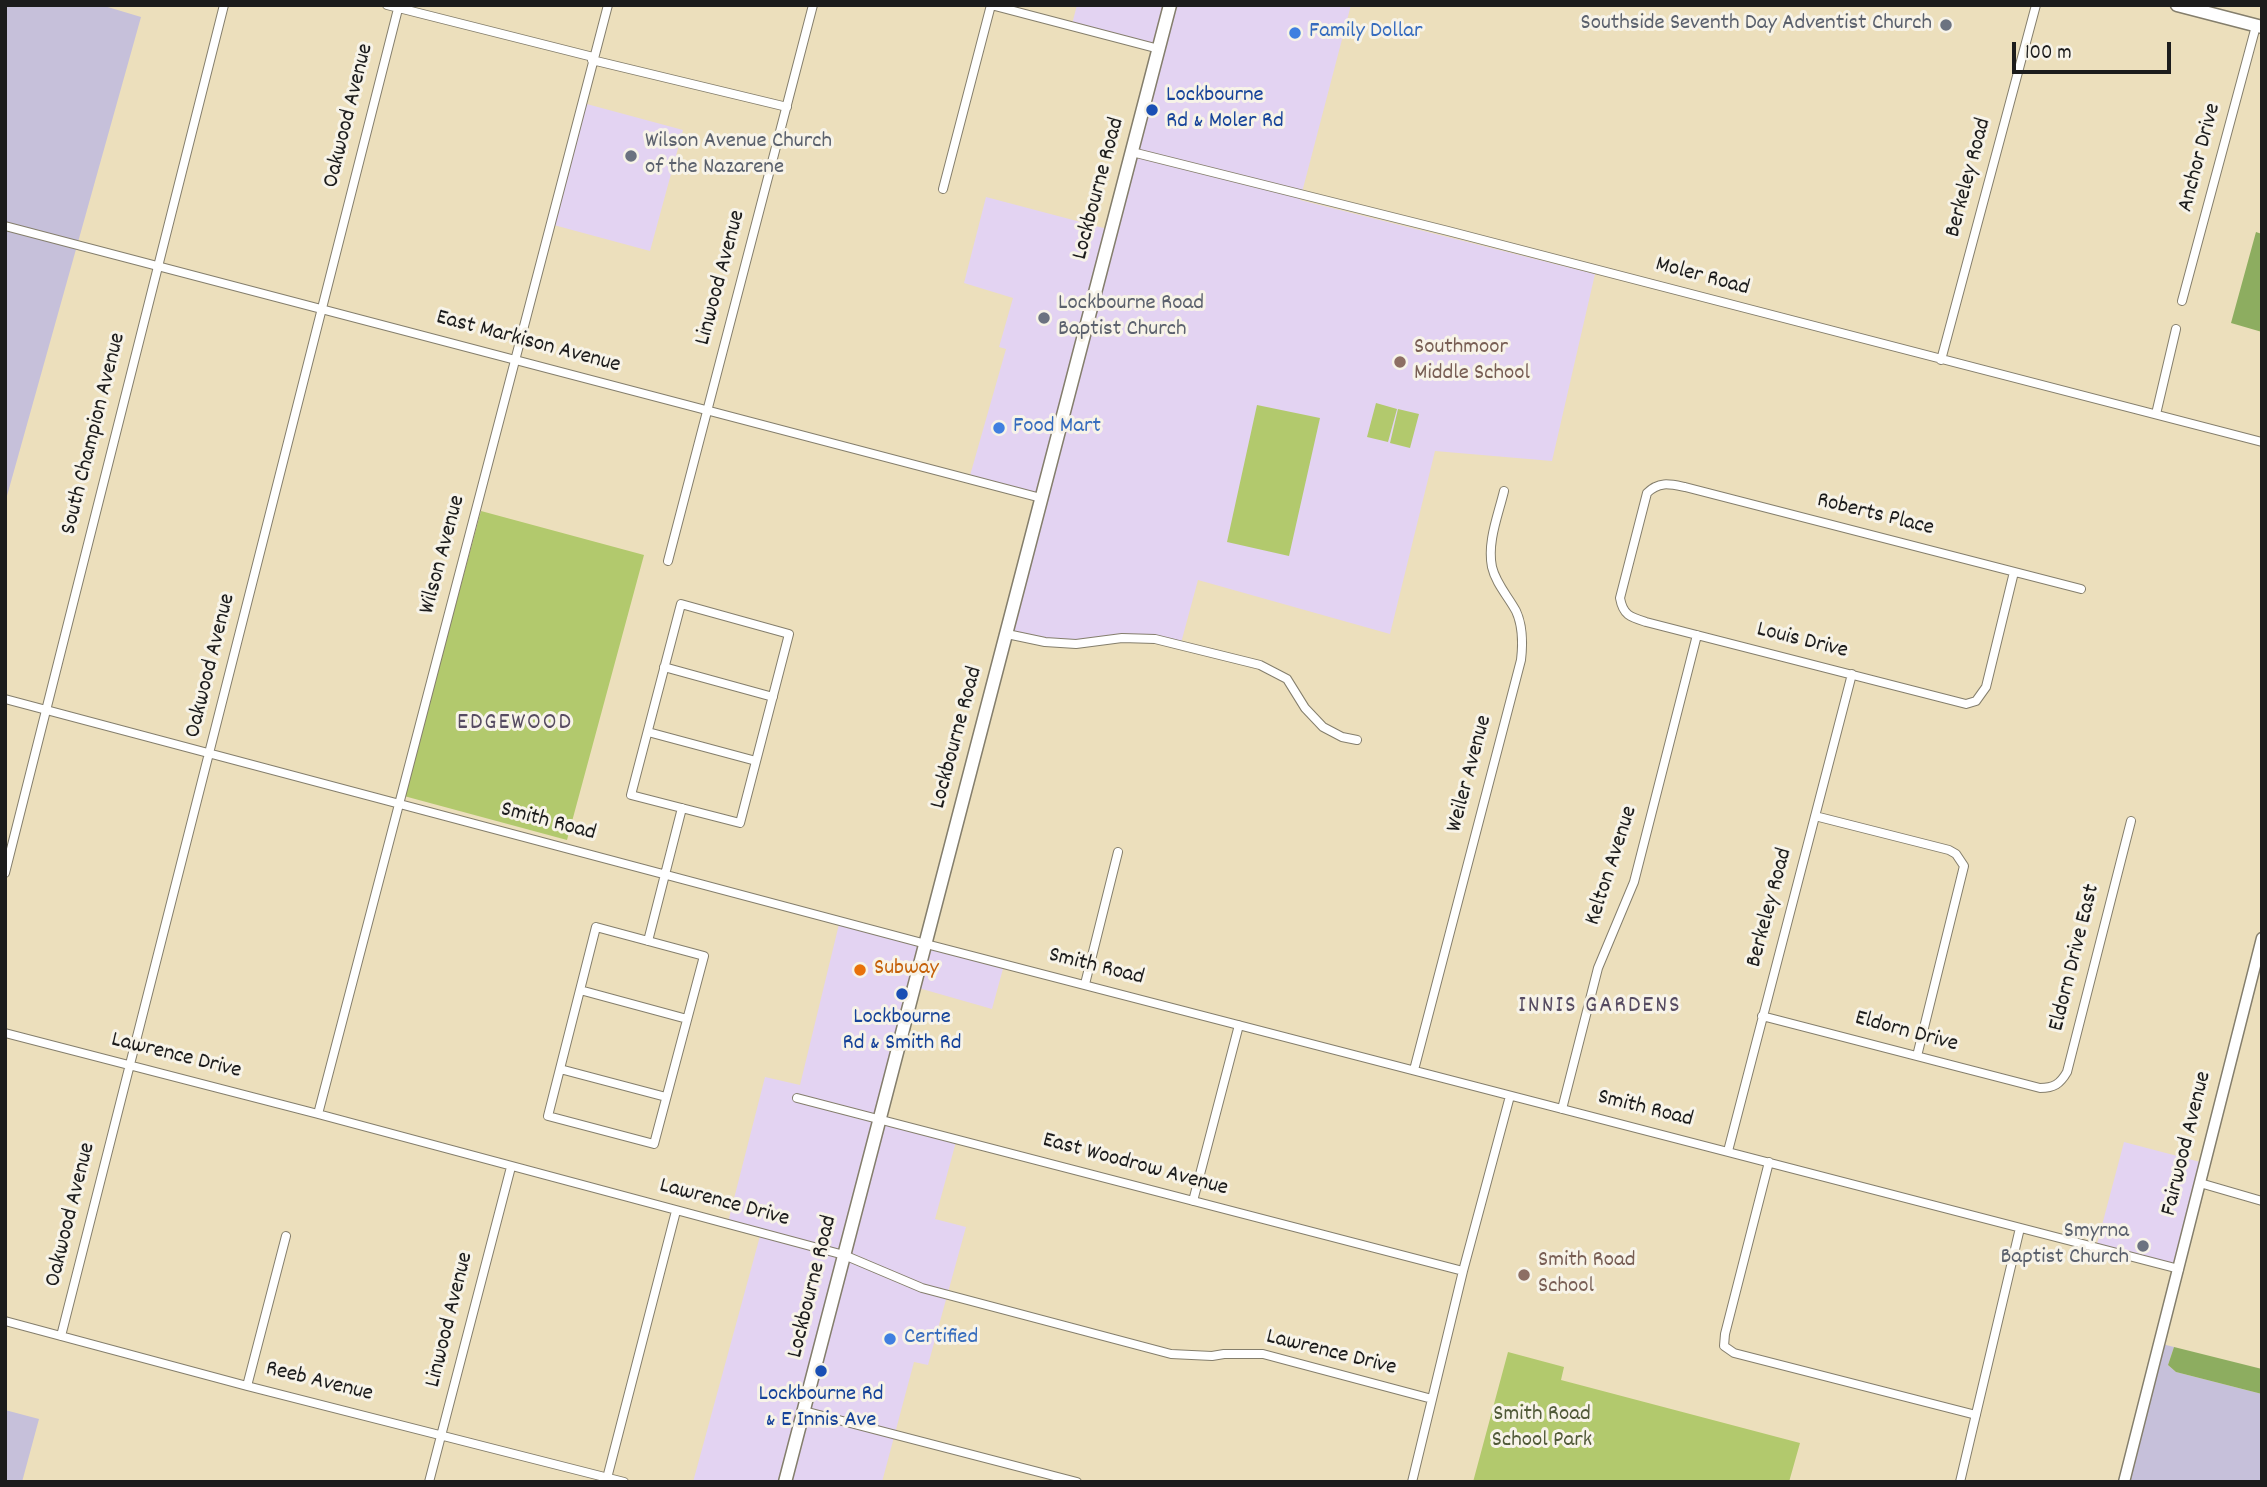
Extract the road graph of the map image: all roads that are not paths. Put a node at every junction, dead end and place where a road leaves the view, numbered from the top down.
1 (224, 5) edge
2 (387, 5) edge
3 (608, 5) edge
4 (813, 5) edge
5 (991, 5) edge
6 (1170, 5) edge
7 (2036, 5) edge
8 (2177, 5) edge
9 (399, 7) edge
10 (2259, 26) edge
11 (1159, 49) junction
12 (593, 59) junction
13 (787, 107) junction
14 (1132, 152) junction
15 (943, 189) dead end
16 (5, 226) edge
17 (158, 266) junction
18 (2182, 301) dead end
19 (320, 310) junction
20 (2176, 329) dead end
21 (514, 359) junction
22 (1941, 360) junction
23 (708, 410) junction
24 (2156, 414) junction
25 (2262, 442) edge
26 (1504, 491) dead end
27 (1041, 498) junction
28 (668, 561) dead end
29 (2014, 572) junction
30 (2081, 589) dead end
31 (1622, 609) joint
32 (1007, 634) junction
33 (1698, 635) junction
34 (664, 667) junction
35 (1852, 674) junction
36 (773, 696) junction
37 (5, 699) edge
38 (45, 710) junction
39 (648, 732) junction
40 (1357, 740) dead end
41 (210, 753) junction
42 (757, 761) junction
43 (399, 804) junction
44 (682, 808) junction
45 (1815, 816) junction
46 (2131, 821) dead end
47 (1118, 852) dead end
48 (5, 873) edge
49 (666, 874) junction
50 (2262, 938) edge
51 (648, 941) junction
52 (926, 944) junction
53 (1085, 984) junction
54 (580, 990) junction
55 (1762, 1016) junction
56 (687, 1019) junction
57 (1239, 1026) junction
58 (5, 1033) edge
59 (1917, 1056) junction
60 (131, 1065) junction
61 (560, 1069) junction
62 (1414, 1070) junction
63 (2040, 1088) joint
64 (1510, 1096) junction
65 (666, 1097) junction
66 (797, 1098) dead end
67 (1562, 1109) junction
68 (318, 1114) junction
69 (880, 1120) junction
70 (1728, 1151) junction
71 (1769, 1162) junction
72 (511, 1167) junction
73 (2200, 1183) junction
74 (1193, 1201) junction
75 (2262, 1201) edge
76 (676, 1211) junction
77 (2020, 1228) junction
78 (286, 1236) dead end
79 (844, 1255) junction
80 (2179, 1269) junction
81 (1463, 1271) junction
82 (5, 1321) edge
83 (61, 1336) junction
84 (247, 1386) junction
85 (1432, 1399) junction
86 (804, 1411) junction
87 (1976, 1415) junction
88 (442, 1434) junction
89 (607, 1480) edge
90 (429, 1482) edge
91 (624, 1482) edge
92 (785, 1482) edge
93 (1077, 1482) edge
94 (1412, 1482) edge
95 (1960, 1482) edge
96 (2124, 1482) edge

1 - 17 street, South Champion Avenue
2 - 9 street
3 - 12 street, Wilson Avenue
4 - 13 street, Linwood Avenue
5 - 11 street
5 - 15 street
6 - 11 main road, Lockbourne Road
7 - 22 street, Berkeley Road
8 - 10 main road
9 - 12 street
9 - 19 street, Oakwood Avenue
10 - 18 street, Anchor Drive
11 - 14 main road, Lockbourne Road
12 - 13 street
12 - 21 street, Wilson Avenue
13 - 23 street, Linwood Avenue
14 - 22 street, Moler Road
14 - 27 main road, Lockbourne Road
16 - 17 street, East Markison Avenue
17 - 19 street, East Markison Avenue
17 - 38 street, South Champion Avenue
19 - 21 street, East Markison Avenue
19 - 41 street, Oakwood Avenue
20 - 24 street
21 - 23 street, East Markison Avenue
21 - 43 street, Wilson Avenue
22 - 24 street, Moler Road
23 - 27 street, East Markison Avenue
23 - 28 street, Linwood Avenue
24 - 25 street, Moler Road
26 - 62 street, Weiler Avenue
27 - 32 main road, Lockbourne Road
29 - 30 street, Roberts Place
29 - 31 street, Roberts Place
29 - 35 street, Louis Drive
31 - 33 street, Louis Drive
32 - 40 street
32 - 52 main road, Lockbourne Road
33 - 35 street, Louis Drive
33 - 67 street, Kelton Avenue
34 - 36 street
34 - 36 street
34 - 39 street
35 - 45 street, Berkeley Road
36 - 42 street
37 - 38 street, Smith Road
38 - 41 street, Smith Road
38 - 48 street, South Champion Avenue
39 - 42 street
39 - 44 street
41 - 43 street, Smith Road
41 - 60 street, Oakwood Avenue
42 - 44 street
43 - 49 street, Smith Road
43 - 68 street, Wilson Avenue
44 - 49 street
45 - 55 street, Berkeley Road
45 - 59 street
46 - 63 street, Eldorn Drive East
47 - 53 street
49 - 51 street
49 - 52 street, Smith Road
50 - 73 street, Fairwood Avenue
51 - 54 street
51 - 56 street
52 - 53 street, Smith Road
52 - 69 main road, Lockbourne Road
53 - 57 street, Smith Road
54 - 56 street
54 - 61 street
55 - 59 street, Eldorn Drive
55 - 70 street, Berkeley Road
56 - 65 street
57 - 62 street, Smith Road
57 - 74 street
58 - 60 street, Lawrence Drive
59 - 63 street, Eldorn Drive
60 - 68 street, Lawrence Drive
60 - 83 street, Oakwood Avenue
61 - 65 street
61 - 65 street
62 - 64 street, Smith Road
64 - 67 street, Smith Road
64 - 81 street
66 - 69 street, East Woodrow Avenue
67 - 70 street, Smith Road
68 - 72 street, Lawrence Drive
69 - 74 street, East Woodrow Avenue
69 - 79 main road, Lockbourne Road
70 - 71 street, Smith Road
71 - 77 street, Smith Road
71 - 87 street
72 - 76 street, Lawrence Drive
72 - 88 street, Linwood Avenue
73 - 75 street
73 - 80 street, Fairwood Avenue
74 - 81 street, East Woodrow Avenue
76 - 79 street, Lawrence Drive
76 - 89 street
77 - 80 street, Smith Road
77 - 87 street
78 - 84 street
79 - 85 street, Lawrence Drive
79 - 86 main road, Lockbourne Road
80 - 96 street, Fairwood Avenue
81 - 85 street
82 - 83 street, Reeb Avenue
83 - 84 street, Reeb Avenue
84 - 88 street, Reeb Avenue
85 - 94 street
86 - 92 main road, Lockbourne Road
86 - 93 street
87 - 95 street
88 - 89 street, Reeb Avenue
88 - 90 street, Linwood Avenue
89 - 91 street, Reeb Avenue

